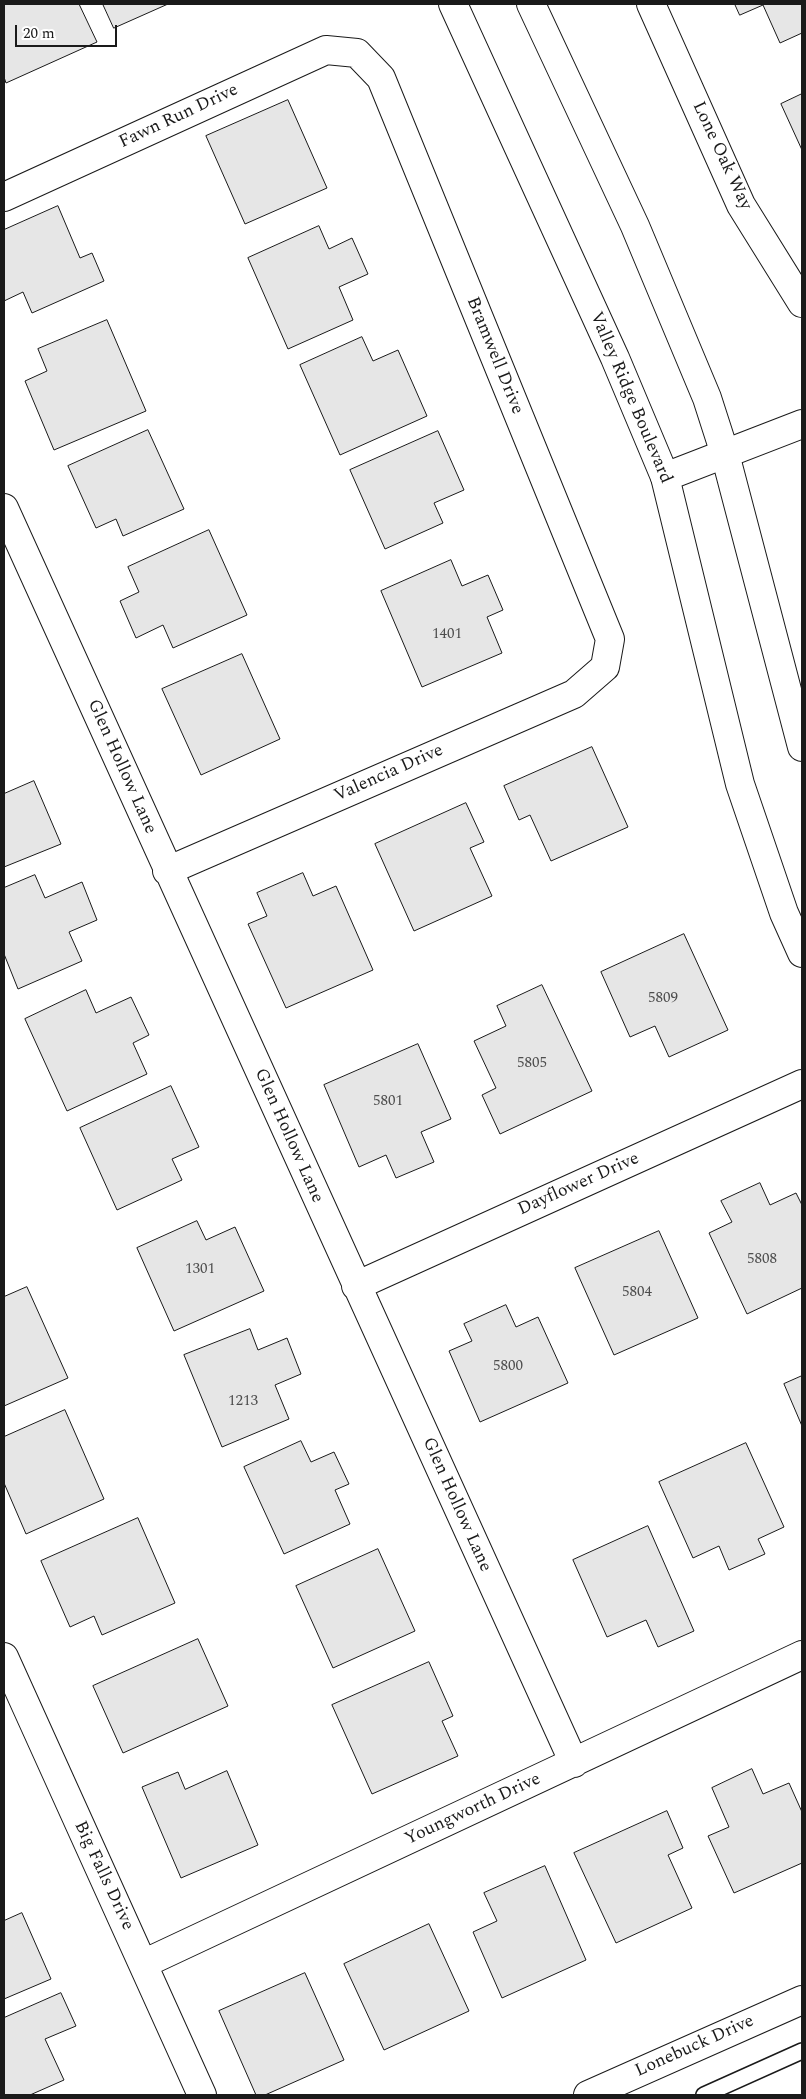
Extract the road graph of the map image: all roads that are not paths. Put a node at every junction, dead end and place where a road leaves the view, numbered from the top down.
1 (453, 4) edge
2 (531, 4) edge
3 (651, 4) edge
4 (357, 54) joint
5 (4, 197) edge
6 (802, 303) edge
7 (802, 424) edge
8 (725, 454) junction
9 (665, 477) junction
10 (4, 508) edge
11 (605, 667) joint
12 (802, 747) edge
13 (167, 871) junction
14 (802, 953) edge
15 (802, 1084) edge
16 (356, 1286) junction
17 (802, 1655) edge
18 (4, 1657) edge
19 (574, 1763) junction
20 (144, 1964) junction
21 (802, 2000) edge
22 (802, 2051) edge
23 (202, 2095) edge
24 (588, 2095) edge
25 (704, 2095) edge

1 - 9 street, Valley Ridge Boulevard
2 - 8 street
3 - 6 street, Lone Oak Way
4 - 5 street, Fawn Run Drive
4 - 11 street, Bramwell Drive
7 - 8 street
8 - 9 street
8 - 12 street
9 - 14 street, Valley Ridge Boulevard
10 - 13 street, Glen Hollow Lane
11 - 13 street, Valencia Drive
13 - 16 street, Glen Hollow Lane
15 - 16 street, Dayflower Drive
16 - 19 street, Glen Hollow Lane
17 - 19 street, Youngworth Drive
18 - 20 street, Big Falls Drive
19 - 20 street, Youngworth Drive
20 - 23 street, Big Falls Drive
21 - 24 street, Lonebuck Drive
22 - 25 lane

